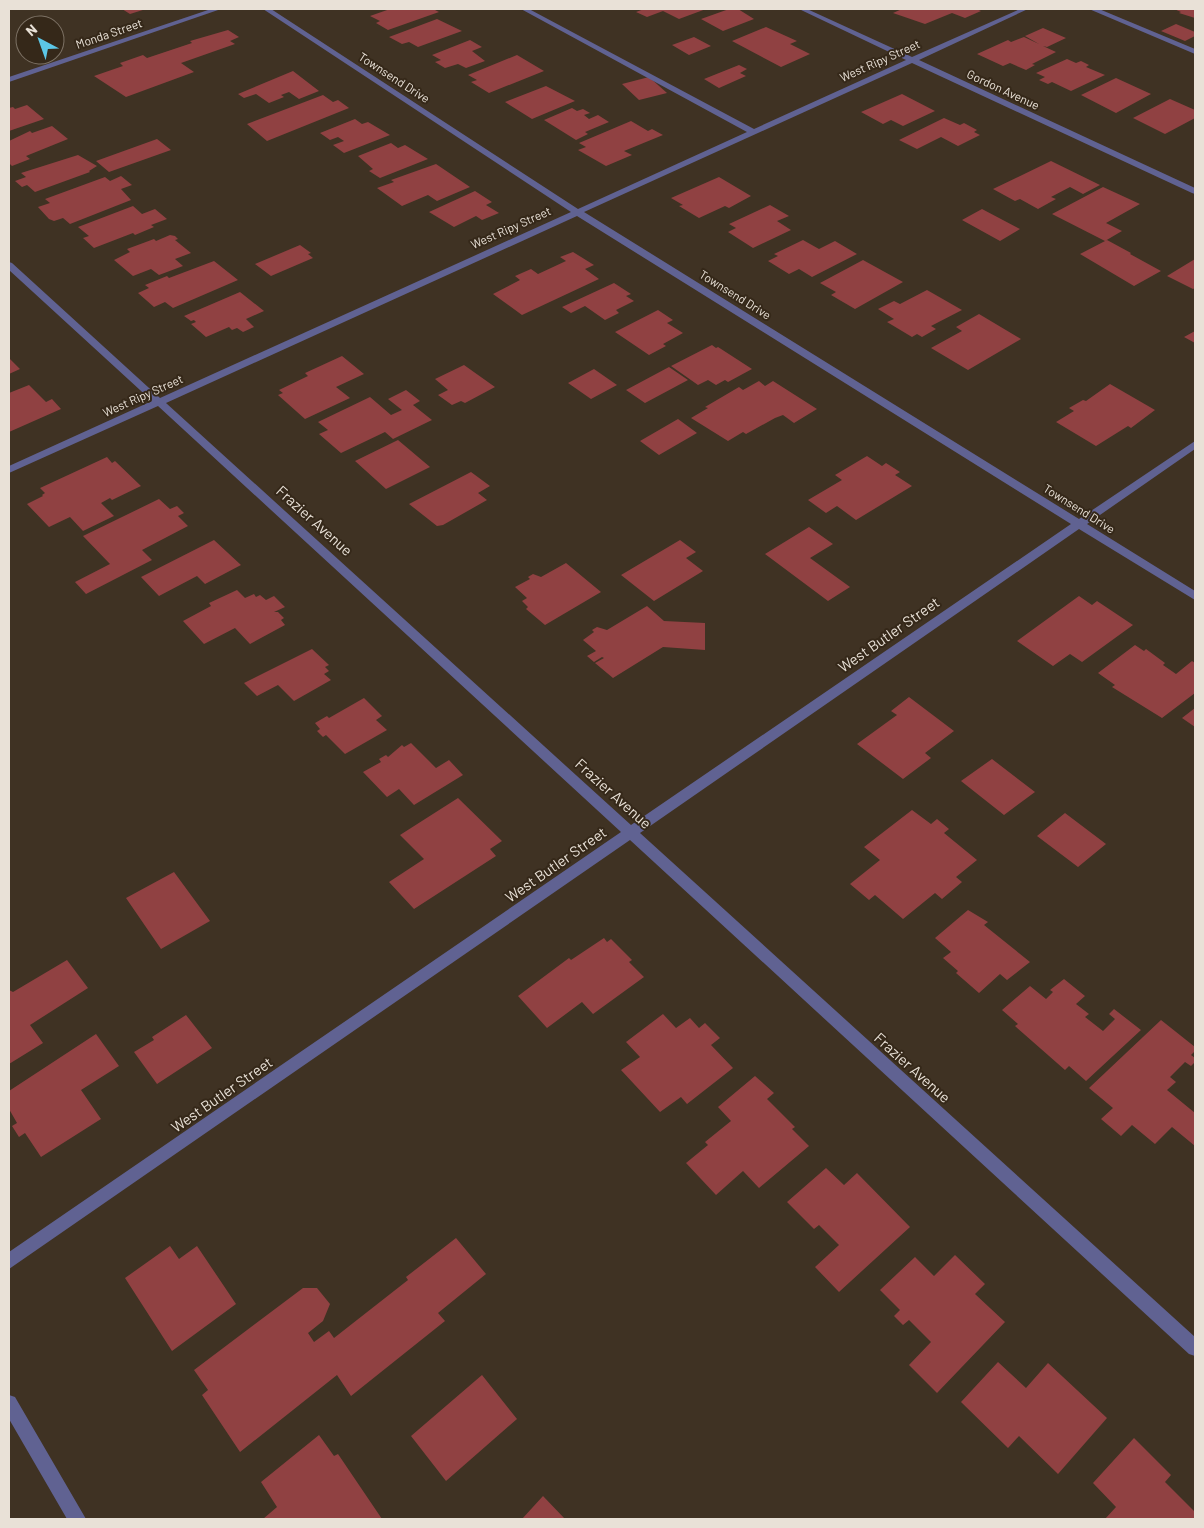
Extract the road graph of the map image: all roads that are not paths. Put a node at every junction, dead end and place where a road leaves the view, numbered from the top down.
1 (217, 9) edge
2 (266, 9) edge
3 (524, 9) edge
4 (802, 9) edge
5 (1025, 9) edge
6 (1093, 9) edge
7 (1195, 52) edge
8 (912, 60) junction
9 (9, 80) edge
10 (753, 132) junction
11 (1195, 191) edge
12 (577, 212) junction
13 (9, 265) edge
14 (159, 402) junction
15 (1195, 444) edge
16 (9, 470) edge
17 (1080, 524) junction
18 (1195, 596) edge
19 (631, 833) junction
20 (9, 1261) edge
21 (1195, 1348) edge
22 (9, 1404) edge
23 (77, 1519) edge

1 - 9 street, Monda Street
2 - 12 street, Townsend Drive
3 - 10 street
4 - 8 street, Gordon Avenue
5 - 8 street, West Ripy Street
6 - 7 street
8 - 10 street, West Ripy Street
8 - 11 street, Gordon Avenue
10 - 12 street, West Ripy Street
12 - 14 street, West Ripy Street
12 - 17 street, Townsend Drive
13 - 14 street, Frazier Avenue
14 - 16 street, West Ripy Street
14 - 19 street, Frazier Avenue
15 - 17 street, West Butler Street
17 - 18 street, Townsend Drive
17 - 19 street, West Butler Street
19 - 20 street, West Butler Street
19 - 21 street, Frazier Avenue
22 - 23 street

